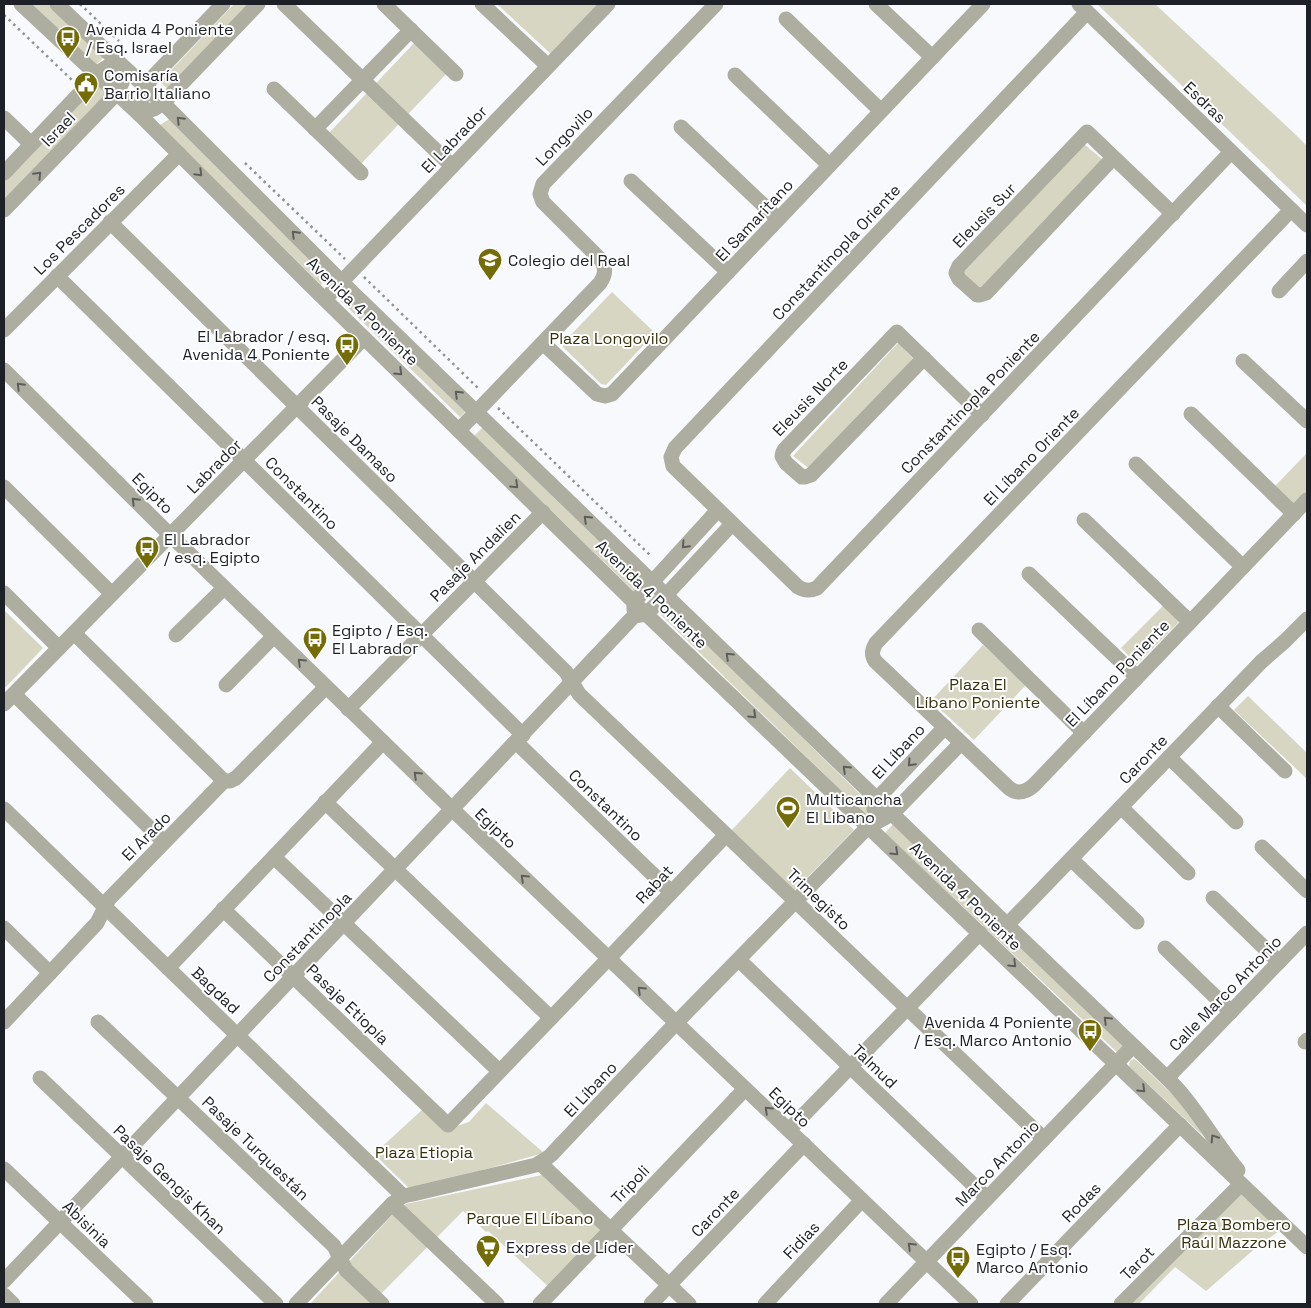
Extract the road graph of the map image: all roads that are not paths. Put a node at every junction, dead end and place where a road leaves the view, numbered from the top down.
1 (22, 4) edge
2 (57, 4) edge
3 (223, 4) edge
4 (258, 4) edge
5 (284, 4) edge
6 (384, 4) edge
7 (482, 4) edge
8 (608, 4) edge
9 (716, 4) edge
10 (876, 4) edge
11 (983, 4) edge
12 (1083, 8) edge
13 (786, 19) dead end
14 (411, 30) junction
15 (932, 57) junction
16 (119, 63) junction
17 (548, 66) junction
18 (456, 74) dead end
19 (735, 75) dead end
20 (97, 76) junction
21 (362, 80) junction
22 (146, 88) junction
23 (274, 89) dead end
24 (116, 94) junction
25 (163, 104) junction
26 (881, 111) junction
27 (139, 114) junction
28 (4, 118) edge
29 (681, 127) dead end
30 (315, 129) junction
31 (31, 144) junction
32 (1231, 152) junction
33 (179, 154) junction
34 (1113, 158) junction
35 (829, 165) junction
36 (452, 166) junction
37 (4, 173) edge
38 (361, 173) dead end
39 (631, 181) dead end
40 (4, 210) edge
41 (1291, 210) junction
42 (1173, 214) junction
43 (778, 220) junction
44 (110, 222) junction
45 (1307, 225) edge
46 (1307, 261) edge
47 (728, 272) junction
48 (58, 276) junction
49 (342, 281) junction
50 (1279, 291) dead end
51 (325, 299) junction
52 (4, 330) edge
53 (364, 338) junction
54 (543, 343) junction
55 (924, 358) junction
56 (1243, 361) dead end
57 (4, 370) edge
58 (297, 406) junction
59 (477, 412) junction
60 (1191, 414) dead end
61 (982, 415) junction
62 (1307, 421) edge
63 (459, 430) junction
64 (244, 460) junction
65 (1136, 464) dead end
66 (4, 487) edge
67 (1307, 500) edge
68 (543, 512) junction
69 (1294, 514) junction
70 (726, 517) junction
71 (1084, 520) dead end
72 (170, 535) junction
73 (1243, 567) junction
74 (1029, 574) dead end
75 (474, 581) junction
76 (652, 581) junction
77 (224, 588) junction
78 (4, 593) edge
79 (112, 594) junction
80 (666, 595) junction
81 (638, 610) junction
82 (1307, 619) edge
83 (1190, 622) junction
84 (979, 630) dead end
85 (74, 633) junction
86 (176, 635) dead end
87 (421, 635) junction
88 (274, 636) junction
89 (59, 648) junction
90 (1138, 677) junction
91 (572, 682) junction
92 (226, 686) dead end
93 (326, 687) junction
94 (7, 699) edge
95 (1218, 706) junction
96 (348, 709) junction
97 (944, 727) junction
98 (1084, 733) junction
99 (519, 738) junction
100 (383, 742) junction
101 (961, 743) junction
102 (1169, 757) junction
103 (1285, 771) dead end
104 (224, 782) junction
105 (877, 799) junction
106 (325, 802) junction
107 (1121, 807) junction
108 (4, 809) edge
109 (452, 810) junction
110 (892, 814) junction
111 (1236, 822) dead end
112 (868, 827) junction
113 (726, 835) junction
114 (164, 842) junction
115 (1262, 847) dead end
116 (274, 857) junction
117 (1071, 859) junction
118 (395, 869) junction
119 (1188, 872) dead end
120 (1307, 891) edge
121 (671, 892) junction
122 (1213, 898) dead end
123 (796, 901) junction
124 (105, 907) junction
125 (224, 909) junction
126 (1137, 922) dead end
127 (344, 924) junction
128 (1007, 925) junction
129 (4, 928) edge
130 (980, 933) junction
131 (1307, 933) edge
132 (1164, 948) dead end
133 (608, 958) junction
134 (738, 960) junction
135 (1279, 962) junction
136 (168, 968) junction
137 (50, 973) junction
138 (294, 976) junction
139 (907, 1008) junction
140 (1231, 1012) junction
141 (551, 1018) junction
142 (4, 1022) edge
143 (98, 1022) dead end
144 (676, 1023) junction
145 (237, 1036) junction
146 (1133, 1046) junction
147 (1116, 1064) junction
148 (850, 1067) junction
149 (499, 1071) junction
150 (40, 1078) dead end
151 (1167, 1078) junction
152 (745, 1089) junction
153 (178, 1098) junction
154 (448, 1125) joint
155 (1180, 1125) junction
156 (789, 1130) junction
157 (1044, 1139) junction
158 (804, 1144) junction
159 (122, 1157) junction
160 (540, 1163) junction
161 (4, 1169) edge
162 (1242, 1184) junction
163 (988, 1198) junction
164 (398, 1200) junction
165 (862, 1200) junction
166 (1264, 1205) junction
167 (60, 1223) junction
168 (611, 1230) junction
169 (1307, 1247) edge
170 (340, 1258) junction
171 (926, 1262) junction
172 (4, 1281) edge
173 (669, 1286) junction
174 (4, 1295) edge
175 (13, 1304) edge
176 (146, 1304) edge
177 (276, 1304) edge
178 (296, 1304) edge
179 (382, 1304) edge
180 (497, 1304) edge
181 (540, 1304) edge
182 (651, 1304) edge
183 (689, 1304) edge
184 (765, 1304) edge
185 (886, 1304) edge
186 (971, 1304) edge
187 (1007, 1304) edge
188 (1121, 1304) edge

1 - 20 street, Avenida 4 Poniente
2 - 16 street, Avenida 4 Poniente
3 - 22 street
4 - 25 street
5 - 21 street
6 - 14 street
7 - 17 street
8 - 17 street, El Labrador
9 - 54 street, Longovilo
10 - 15 street
11 - 15 street, El Samaritano
12 - 32 street, Esdras
12 - 70 street, Constantinopla Oriente
13 - 26 street
14 - 18 street
14 - 21 street
15 - 26 street, El Samaritano
16 - 20 street, Israel
16 - 22 street, Avenida 4 Poniente
16 - 24 street, Israel
17 - 36 street, El Labrador
19 - 35 street
20 - 24 street, Avenida 4 Poniente
20 - 31 street, Israel
21 - 30 street
21 - 36 street
22 - 25 street, Avenida 4 Poniente
22 - 27 street
23 - 30 street
24 - 27 street, Avenida 4 Poniente
40 -> 24 street, Israel
25 - 27 street
49 -> 25 street, Avenida 4 Poniente
26 - 35 street, El Samaritano
27 - 33 street, Avenida 4 Poniente
28 - 31 street
29 - 43 street
30 - 38 street
31 - 37 street, Israel
32 - 41 street, Esdras
32 - 42 street, Constantinopla Poniente
33 - 44 street, Los Pescadores
33 -> 51 street, Avenida 4 Poniente
34 - 34 street, Eleusis Sur
34 - 42 street, Eleusis Sur
35 - 43 street, El Samaritano
36 - 49 street, El Labrador
39 - 47 street
41 - 45 street, Esdras
41 - 97 street, El Líbano Oriente
42 - 61 street, Constantinopla Poniente
43 - 47 street, El Samaritano
44 - 48 street, Los Pescadores
44 - 58 street, Pasaje Damaso
46 - 50 street
47 - 54 street, El Samaritano
48 - 52 street, Los Pescadores
48 - 64 street, Constantino
49 - 51 street, El Labrador
59 -> 49 street, Avenida 4 Poniente
51 - 53 street, Avenida 4 Poniente
53 - 58 street, Labrador
53 -> 63 street, Avenida 4 Poniente
54 - 59 street, Longovilo
55 - 55 street, Eleusis Norte
55 - 61 street, Eleusis Norte
56 - 62 street
72 -> 57 street, Egipto
58 - 64 street, Labrador
58 - 75 street, Pasaje Damaso
59 - 63 street, Longovilo
76 -> 59 street, Avenida 4 Poniente
60 - 69 street
61 - 70 street, Constantinopla Poniente
63 -> 68 street, Avenida 4 Poniente
64 - 72 street, Labrador
64 - 87 street, Constantino
65 - 73 street
66 - 79 street
67 - 69 street, El Líbano Poniente
68 - 75 street, Pasaje Andalien
68 - 81 street, Avenida 4 Poniente
69 - 73 street, El Líbano Poniente
70 -> 76 street, Constantinopla
70 - 80 street, Constantinopla
71 - 83 street
72 - 77 street, Egipto
72 - 79 street, Labrador
73 - 83 street, El Líbano Poniente
74 - 90 street
75 - 87 street, Pasaje Andalien
75 - 91 street, Pasaje Damaso
76 - 80 street, Avenida 4 Poniente
76 - 81 street, Constantinopla
77 - 86 street
77 - 88 street, Egipto
78 - 89 street
79 - 85 street, Labrador
80 - 81 street, Constantinopla
105 -> 80 street, Avenida 4 Poniente
81 - 91 street, Constantinopla
81 -> 112 street, Avenida 4 Poniente
82 - 95 street, Caronte
83 - 90 street, El Líbano Poniente
84 - 98 street
85 - 89 street, Labrador
85 - 104 street
87 - 96 street, Pasaje Andalien
87 - 99 street, Constantino
88 - 92 street
93 -> 88 street, Egipto
89 - 94 street, Labrador
90 - 98 street, El Líbano Poniente
91 - 99 street, Constantinopla
91 - 113 street, Trimegisto
93 - 96 street, Egipto
93 - 104 street, El Arado
94 - 114 street
95 - 102 street, Caronte
95 - 103 street
96 - 100 street, Egipto
97 - 101 street, El Líbano Poniente
97 -> 105 street, El Líbano
98 - 101 street, El Líbano Poniente
99 - 109 street, Constantinopla
99 - 121 street, Constantino
100 - 106 street
109 -> 100 street, Egipto
101 - 110 street, El Líbano
102 - 107 street, Caronte
102 - 111 street
104 - 114 street, El Arado
105 - 110 street, Avenida 4 Poniente
105 - 112 street, El Líbano
106 - 116 street
106 - 118 street
107 - 117 street, Caronte
107 - 119 street
108 - 124 street, Bagdad
109 - 118 street, Constantinopla
133 -> 109 street, Egipto
110 - 112 street, El Líbano
110 - 128 street, Avenida 4 Poniente
112 - 123 street, El Líbano
112 -> 130 street, Avenida 4 Poniente
113 - 121 street, Rabat
113 - 123 street, Trimegisto
114 - 124 street, El Arado
115 - 120 street
116 - 125 street
116 - 127 street
117 - 126 street
117 - 128 street, Caronte
118 - 127 street, Constantinopla
118 - 141 street
121 - 133 street, Rabat
122 - 135 street
123 - 134 street, El Líbano
123 - 139 street, Trimegisto
124 - 136 street, Bagdad
124 - 137 street, El Arado
125 - 136 street
125 - 138 street, Pasaje Etiopía
127 - 138 street, Constantinopla
127 - 149 street
146 -> 128 street, Avenida 4 Poniente
129 - 137 street
130 - 139 street
130 -> 147 street, Avenida 4 Poniente
131 - 135 street, Calle Marco Antonio
132 - 140 street
133 - 141 street, Rabat
144 -> 133 street, Egipto
134 - 144 street, El Líbano
134 - 148 street, Talmud
135 - 140 street, Calle Marco Antonio
136 - 145 street, Bagdad
137 - 142 street, El Arado
138 - 145 street, Constantinopla
138 - 154 street, Pasaje Etiopía
139 - 148 street
139 - 157 street, Trimegisto
140 - 151 street, Calle Marco Antonio
141 - 149 street, Rabat
143 - 153 street, Pasaje Turquestán
144 - 152 street, Egipto
144 - 160 street, El Líbano
145 - 153 street, Constantinopla
145 - 164 street, Bagdad
146 - 147 street, Marco Antonio
146 - 151 street, Avenida 4 Poniente
147 -> 155 street, Avenida 4 Poniente
147 - 157 street, Marco Antonio
148 - 156 street
148 - 163 street, Talmud
149 - 154 street, Rabat
150 - 159 street, Pasaje Gengis Khan
166 -> 151 street, Avenida 4 Poniente
156 -> 152 street, Egipto
152 - 168 street, Tripoli
153 - 159 street, Constantinopla
153 - 170 street, Pasaje Turquestán
155 - 162 street, Avenida 4 Poniente
155 - 187 street, Rodas
156 - 158 street, Egipto
157 - 163 street, Marco Antonio
158 - 165 street, Egipto
158 - 173 street, Caronte
159 - 167 street, Constantinopla
159 - 177 street, Pasaje Gengis Khan
160 - 164 street, El Líbano
160 - 168 street
161 - 167 street, Abisinia
162 - 166 street, Avenida 4 Poniente
162 - 188 street, Tarot
163 - 171 street, Marco Antonio
164 - 170 street
164 - 180 street, Bagdad
171 -> 165 street, Egipto
165 - 184 street, Fidias
166 - 169 street, Avenida 4 Poniente
167 - 172 street, Constantinopla
167 - 176 street, Abisinia
168 - 173 street
168 - 181 street, Tripoli
170 - 178 street
170 - 179 street, Pasaje Turquestán
171 - 185 street, Marco Antonio
171 - 186 street, Egipto
173 - 182 street, Caronte
173 - 183 street
174 - 175 street

